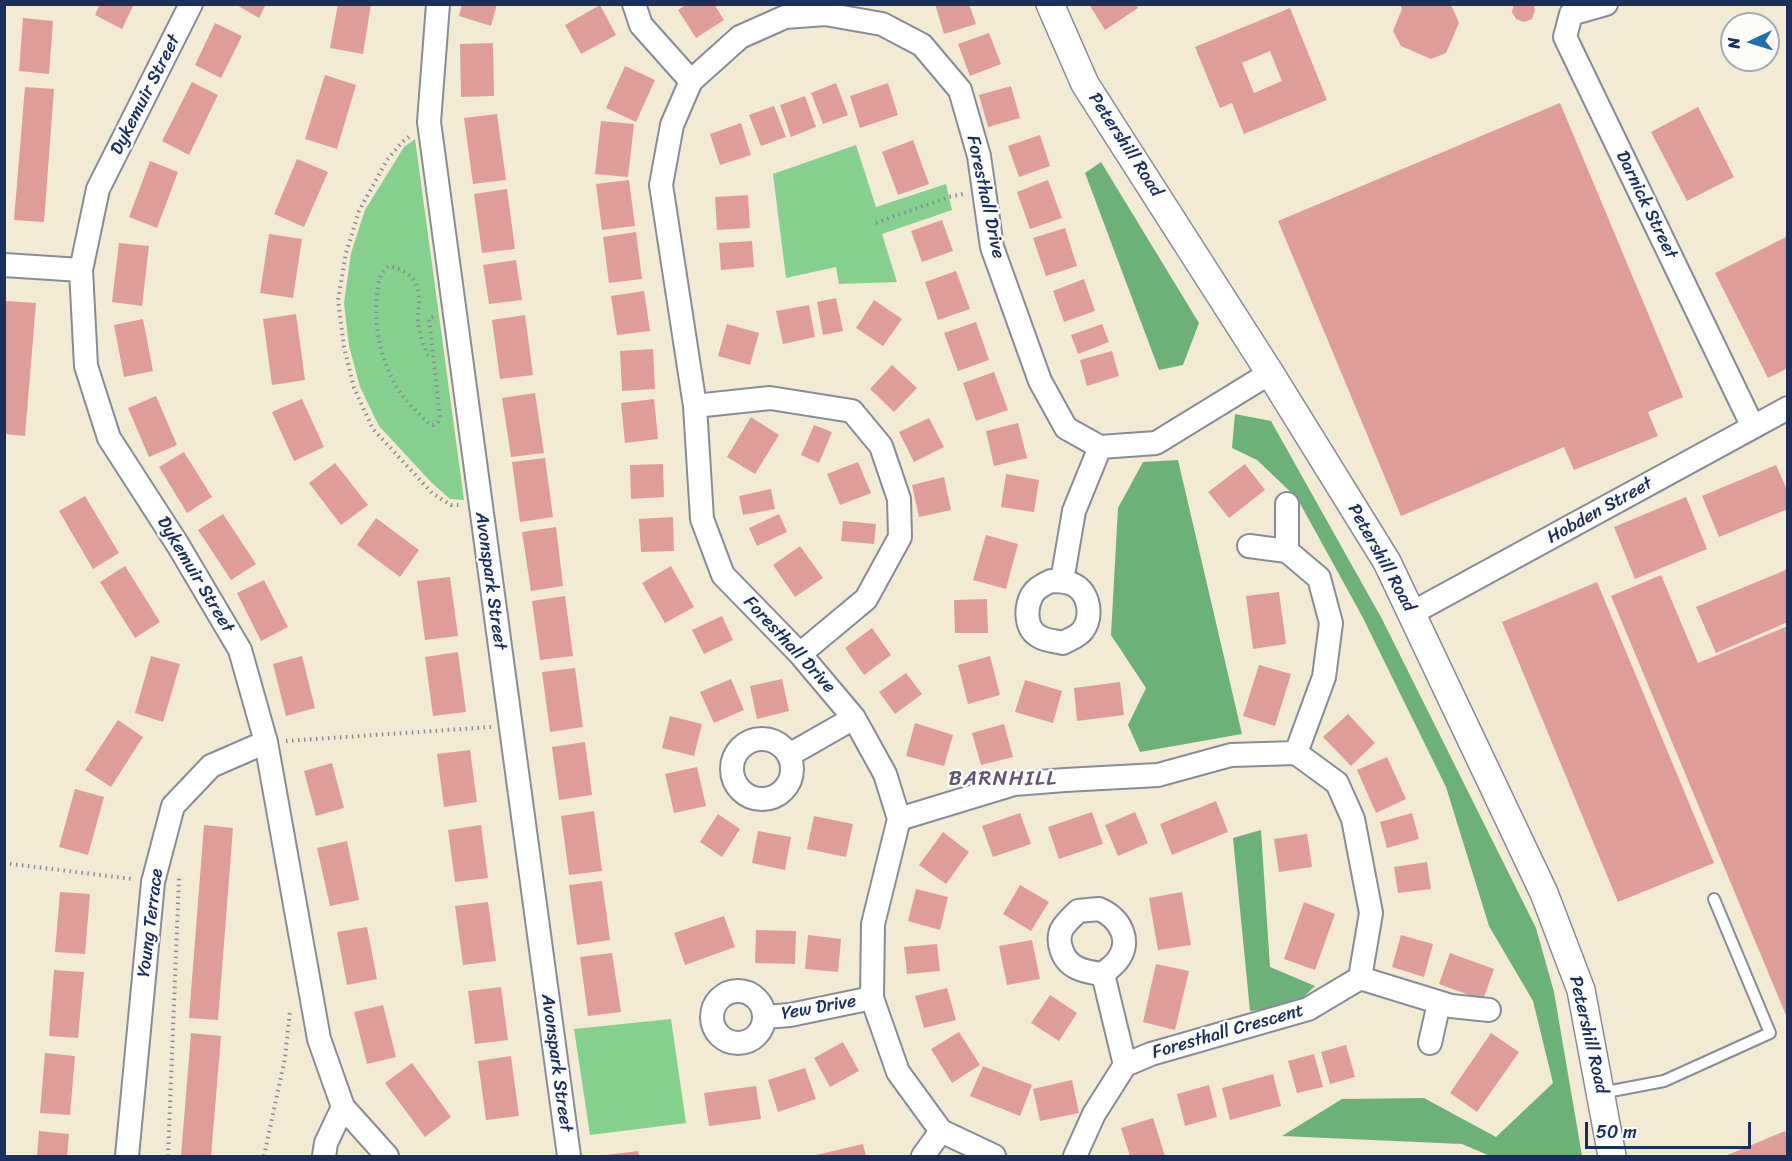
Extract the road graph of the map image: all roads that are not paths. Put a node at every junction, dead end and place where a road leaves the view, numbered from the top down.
1 (191, 4) edge
2 (438, 4) edge
3 (634, 4) edge
4 (1050, 4) edge
5 (1605, 4) edge
6 (884, 14) edge
7 (691, 81) junction
8 (4, 266) edge
9 (81, 270) junction
10 (1270, 373) junction
11 (695, 406) junction
12 (1788, 408) edge
13 (1754, 427) junction
14 (1100, 447) junction
15 (1287, 504) dead end
16 (1249, 546) dead end
17 (1287, 551) junction
18 (1062, 580) dead end
19 (1412, 613) junction
20 (800, 654) junction
21 (854, 718) junction
22 (266, 742) junction
23 (1296, 753) junction
24 (789, 755) dead end
25 (899, 819) junction
26 (1714, 899) dead end
27 (1102, 974) dead end
28 (1360, 978) junction
29 (872, 998) junction
30 (1439, 1003) junction
31 (1489, 1010) dead end
32 (765, 1017) dead end
33 (1430, 1043) dead end
34 (1125, 1065) junction
35 (1601, 1093) junction
36 (343, 1107) junction
37 (941, 1131) junction
38 (127, 1156) edge
39 (324, 1156) edge
40 (387, 1156) edge
41 (569, 1156) edge
42 (923, 1156) edge
43 (994, 1156) edge
44 (1075, 1156) edge
45 (1612, 1156) edge

1 - 9 street, Dykemuir Street
2 - 41 street, Avonspark Street
3 - 7 street
4 - 10 street, Petershill Road
5 - 13 street, Darnick Street
6 - 7 street, Foresthall Drive
6 - 14 street, Foresthall Drive
7 - 11 street, Foresthall Drive
8 - 9 street
9 - 22 street, Dykemuir Street
10 - 14 street
10 - 19 street, Petershill Road
11 - 20 street, Foresthall Drive
11 - 20 street
12 - 13 street, Hobden Street
13 - 19 street, Hobden Street
14 - 18 street
15 - 17 street
16 - 17 street
17 - 23 street
19 - 35 street, Petershill Road
20 - 21 street, Foresthall Drive
21 - 24 street
21 - 25 street, Foresthall Drive
22 - 36 street, Dykemuir Street
22 - 38 street, Young Terrace
23 - 25 street
23 - 28 street
25 - 29 street
26 - 35 lane
27 - 34 street
28 - 30 street
28 - 34 street, Foresthall Crescent
29 - 32 street, Yew Drive
29 - 37 street
30 - 31 street
30 - 33 street
34 - 44 street
35 - 45 street, Petershill Road
36 - 39 street
36 - 40 street, Dykemuir Street
37 - 42 street
37 - 43 street

